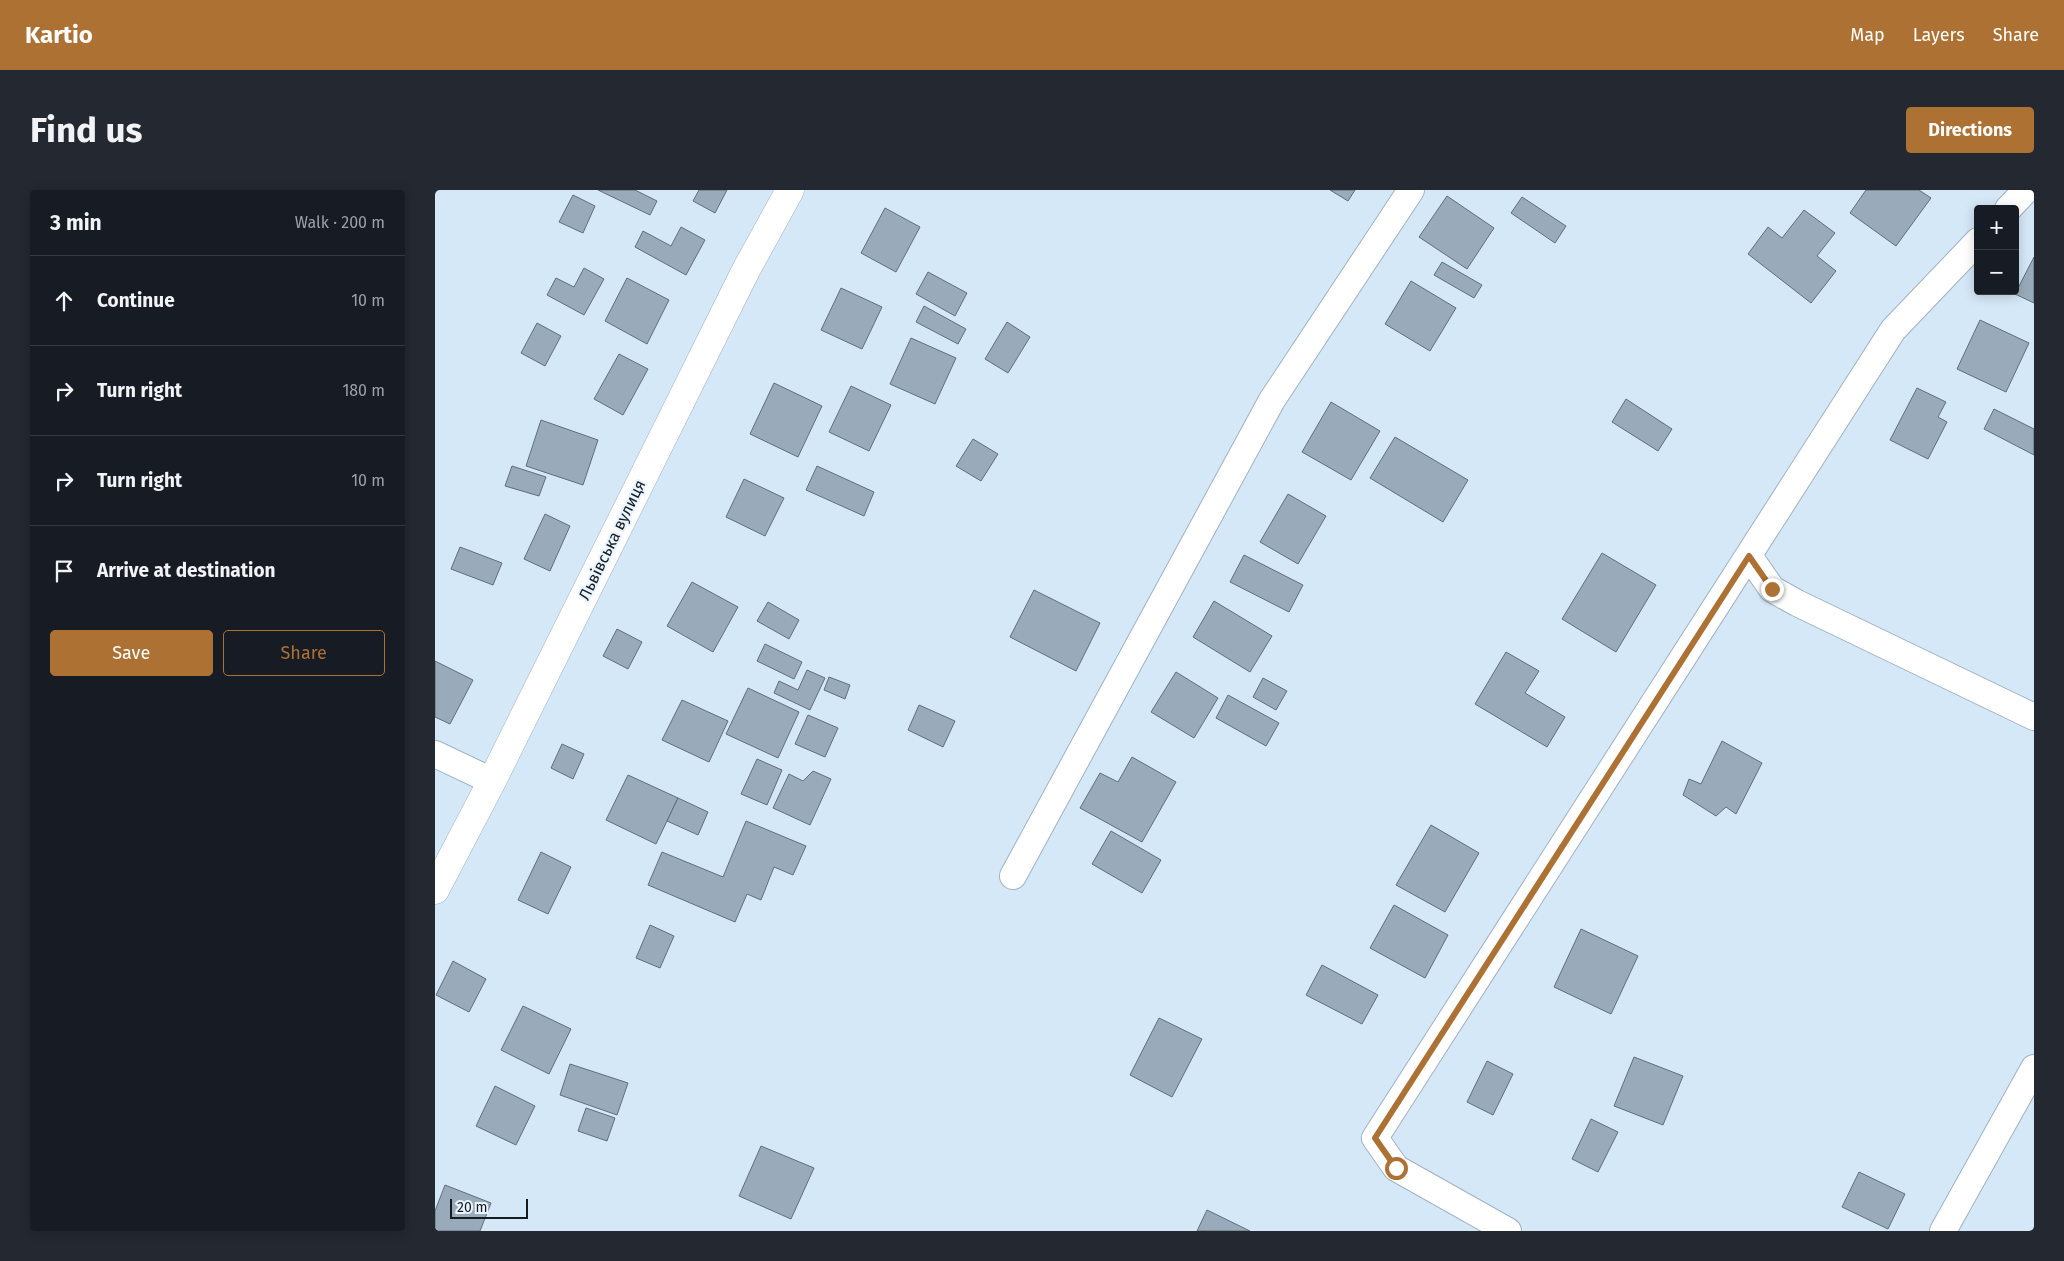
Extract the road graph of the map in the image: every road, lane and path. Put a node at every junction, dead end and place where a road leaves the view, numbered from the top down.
1 (790, 190) edge
2 (1411, 190) edge
3 (2026, 190) edge
4 (2012, 205) edge
5 (1974, 245) edge
6 (1749, 556) junction
7 (2034, 717) edge
8 (435, 754) edge
9 (492, 781) junction
10 (1013, 876) dead end
11 (435, 890) edge
12 (2034, 1068) edge
13 (1508, 1231) edge
14 (1943, 1231) edge

1 - 9 main road, Львівська вулиця
2 - 10 street
3 - 4 street
5 - 6 street
6 - 7 street
6 - 13 street
8 - 9 street
9 - 11 main road, Львівська вулиця
12 - 14 street

